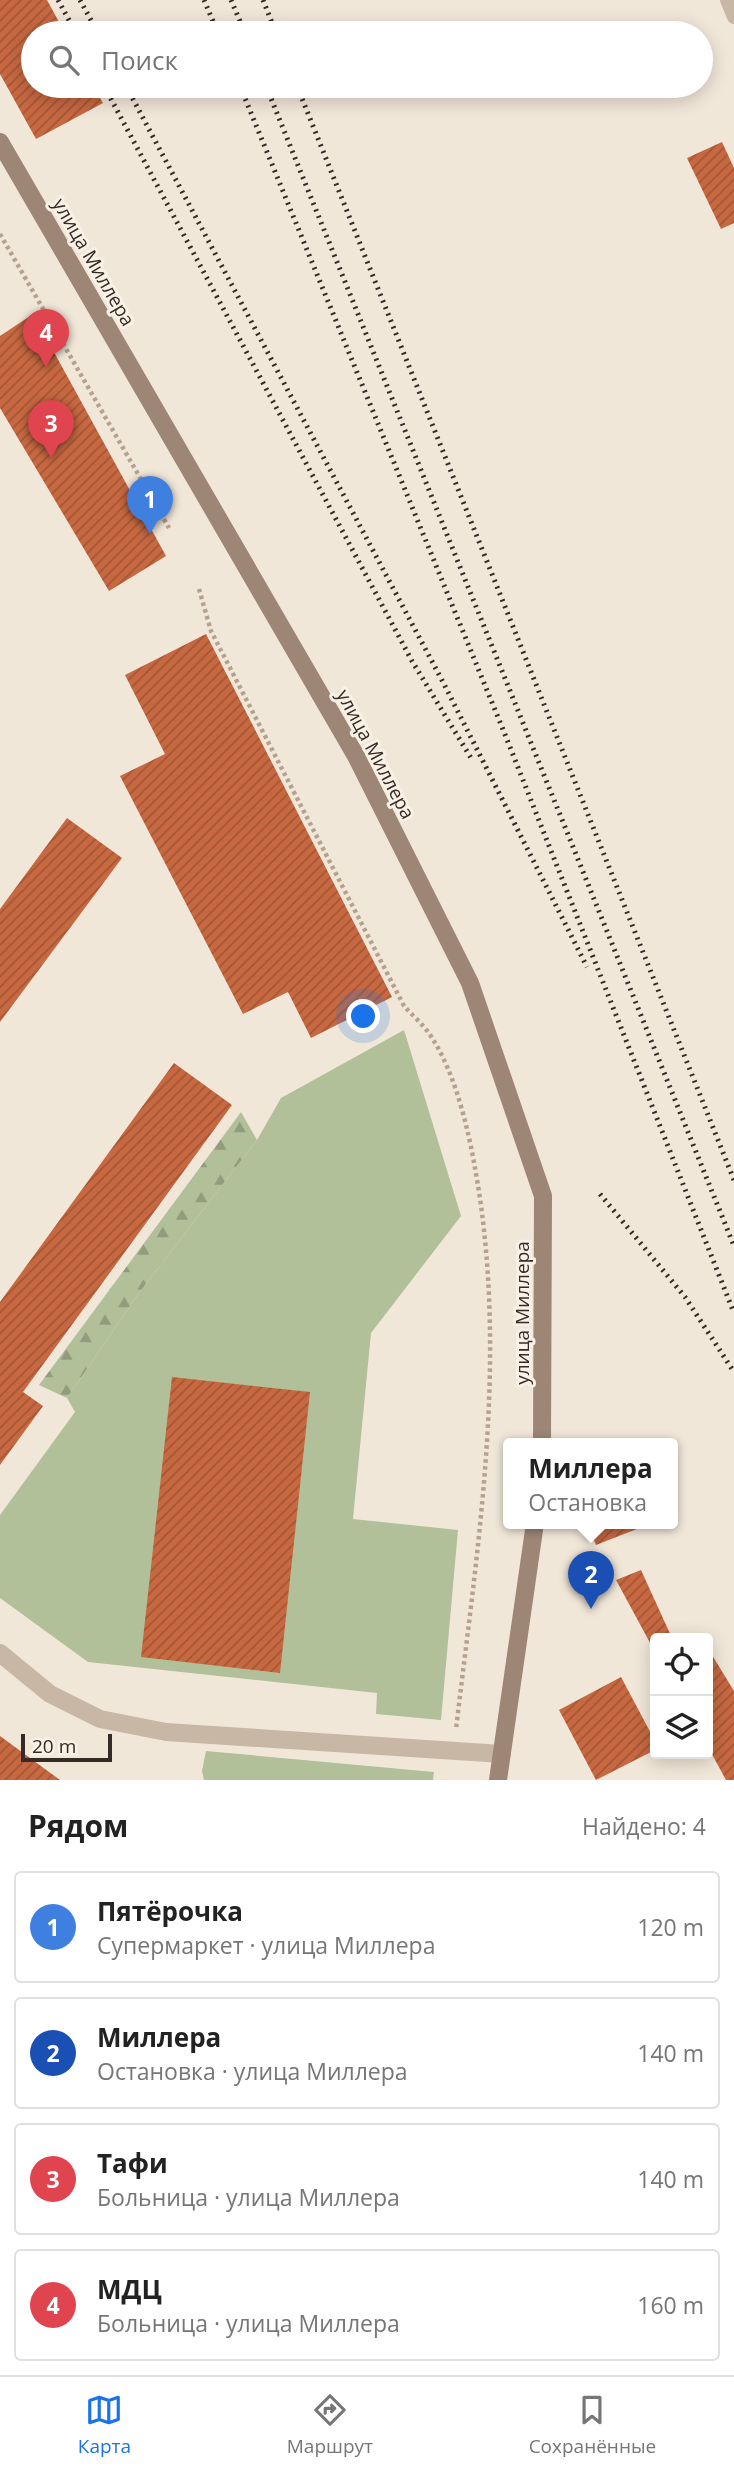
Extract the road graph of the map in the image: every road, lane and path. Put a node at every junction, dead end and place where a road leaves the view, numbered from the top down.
1 (727, 0) edge
2 (734, 17) edge
3 (0, 142) edge
4 (0, 234) edge
5 (169, 528) dead end
6 (199, 589) dead end
7 (542, 1438) edge
8 (534, 1529) edge
9 (0, 1653) edge
10 (456, 1732) dead end
11 (502, 1754) junction
12 (498, 1780) edge

1 - 2 lane
3 - 7 main road, улица Миллера
4 - 5 path
6 - 10 path
8 - 11 main road
9 - 11 street
11 - 12 main road

